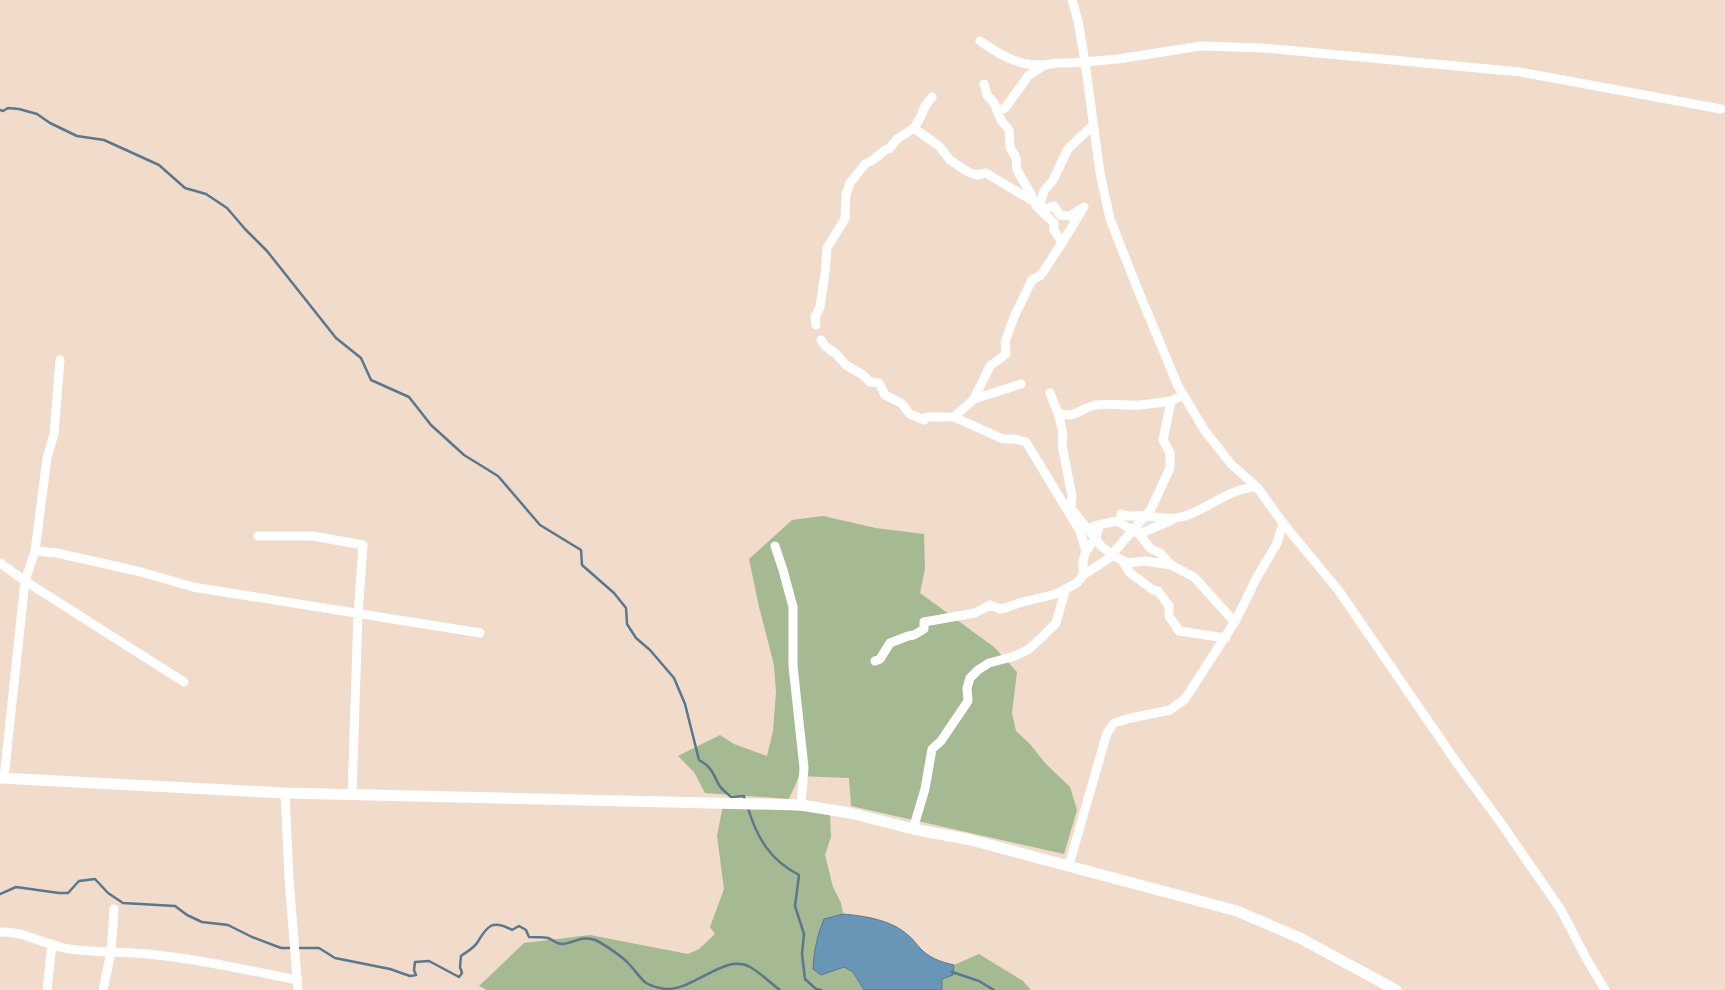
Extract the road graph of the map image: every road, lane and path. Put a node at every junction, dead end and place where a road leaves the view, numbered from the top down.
1 (1072, 0) edge
2 (980, 41) dead end
3 (1085, 62) junction
4 (1045, 65) junction
5 (984, 84) dead end
6 (932, 97) dead end
7 (1721, 109) dead end
8 (997, 111) junction
9 (1093, 125) junction
10 (914, 128) junction
11 (1033, 203) junction
12 (1062, 243) junction
13 (816, 325) dead end
14 (821, 340) dead end
15 (60, 360) dead end
16 (1021, 384) dead end
17 (1050, 393) dead end
18 (1183, 395) junction
19 (974, 399) junction
20 (1171, 401) junction
21 (1058, 413) junction
22 (954, 417) junction
23 (1256, 487) junction
24 (1121, 514) dead end
25 (1144, 516) junction
26 (1172, 520) junction
27 (1283, 523) junction
28 (1099, 526) junction
29 (1086, 527) junction
30 (1136, 532) junction
31 (258, 536) dead end
32 (1096, 538) junction
33 (775, 546) dead end
34 (1086, 550) junction
35 (35, 551) junction
36 (1109, 556) junction
37 (1122, 560) junction
38 (0, 563) edge
39 (1171, 565) junction
40 (1083, 575) junction
41 (25, 582) junction
42 (1065, 591) junction
43 (358, 615) junction
44 (1236, 620) junction
45 (480, 633) dead end
46 (1226, 638) junction
47 (875, 661) dead end
48 (184, 682) dead end
49 (2, 778) edge
50 (285, 793) junction
51 (352, 794) junction
52 (802, 805) junction
53 (913, 829) junction
54 (1069, 865) junction
55 (114, 909) dead end
56 (0, 932) edge
57 (52, 944) junction
58 (111, 952) junction
59 (298, 980) junction
60 (47, 990) edge
61 (103, 990) edge
62 (298, 990) edge
63 (1396, 990) edge
64 (1605, 990) edge

1 - 3 street
2 - 4 street
3 - 4 street
3 - 7 street
3 - 9 street
4 - 8 street
5 - 8 street
6 - 10 street
8 - 11 street
9 - 11 street
9 - 18 street
10 - 11 street
10 - 13 street
11 - 12 street
11 - 12 street
12 - 19 street
14 - 22 street
15 - 35 street
16 - 19 street
17 - 21 street
18 - 20 street
18 - 23 street
19 - 22 street
20 - 21 street
20 - 25 street
21 - 29 street
22 - 34 street
23 - 26 street
23 - 27 street
24 - 25 street
25 - 26 street
25 - 30 street
26 - 30 street
27 - 44 street
27 - 64 street
28 - 29 street
28 - 30 street
28 - 32 street
29 - 32 street
30 - 36 street
30 - 39 street
31 - 43 street
32 - 34 street
32 - 36 street
33 - 52 street
34 - 40 street
35 - 41 street
35 - 43 street
36 - 37 street
36 - 40 street
37 - 39 street
37 - 46 street
38 - 41 street
39 - 44 street
40 - 42 street
41 - 48 street
41 - 49 street
42 - 47 street
42 - 53 street
43 - 45 street
43 - 51 street
44 - 46 street
46 - 54 street
49 - 50 main road
50 - 51 main road
50 - 59 street
51 - 52 main road
52 - 53 main road
53 - 54 main road
54 - 63 main road
55 - 58 street
56 - 57 street
57 - 58 street
57 - 60 street
58 - 59 street
58 - 61 street
59 - 62 street

